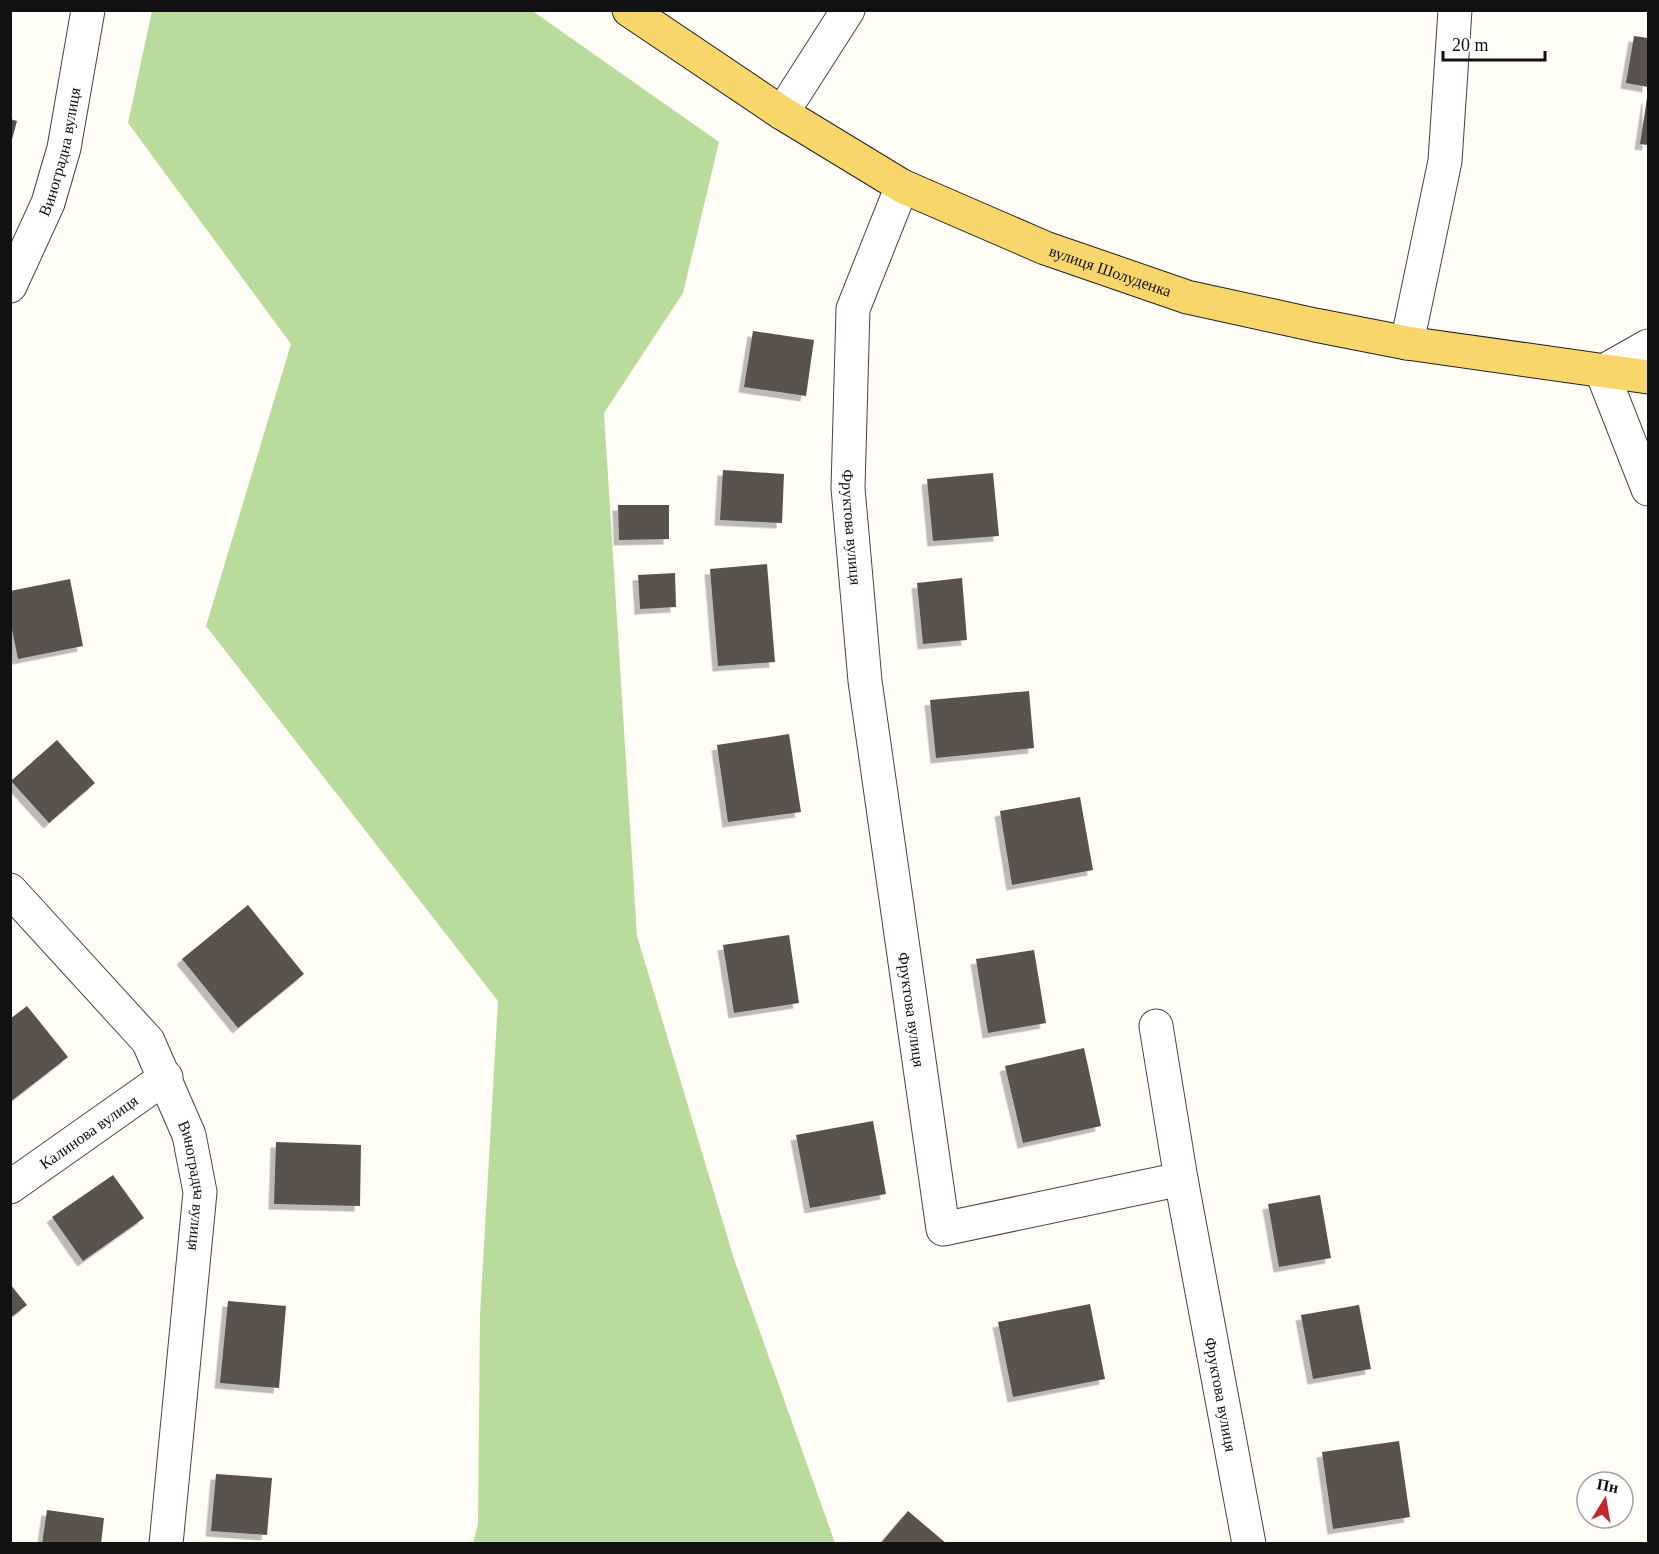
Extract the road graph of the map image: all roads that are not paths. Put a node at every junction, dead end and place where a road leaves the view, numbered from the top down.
1 (88, 10) edge
2 (629, 10) edge
3 (848, 10) edge
4 (1455, 10) edge
5 (782, 113) junction
6 (902, 186) junction
7 (13, 274) edge
8 (1407, 343) junction
9 (1648, 346) edge
10 (1602, 372) junction
11 (1648, 377) edge
12 (1648, 489) edge
13 (10, 890) edge
14 (1156, 1026) dead end
15 (166, 1077) junction
16 (1181, 1179) junction
17 (10, 1187) edge
18 (166, 1544) edge
19 (1249, 1544) edge

1 - 7 street, Виноградна вулиця
2 - 5 main road, вулиця Шолуденка
3 - 5 street
4 - 8 street
5 - 6 main road, вулиця Шолуденка
6 - 8 main road, вулиця Шолуденка
6 - 16 street, Фруктова вулиця
8 - 10 main road, вулиця Шолуденка
9 - 10 street
10 - 11 main road, вулиця Шолуденка
10 - 12 street
13 - 15 street, Виноградна вулиця
14 - 16 street
15 - 17 street, Калинова вулиця
15 - 18 street, Виноградна вулиця
16 - 19 street, Фруктова вулиця

